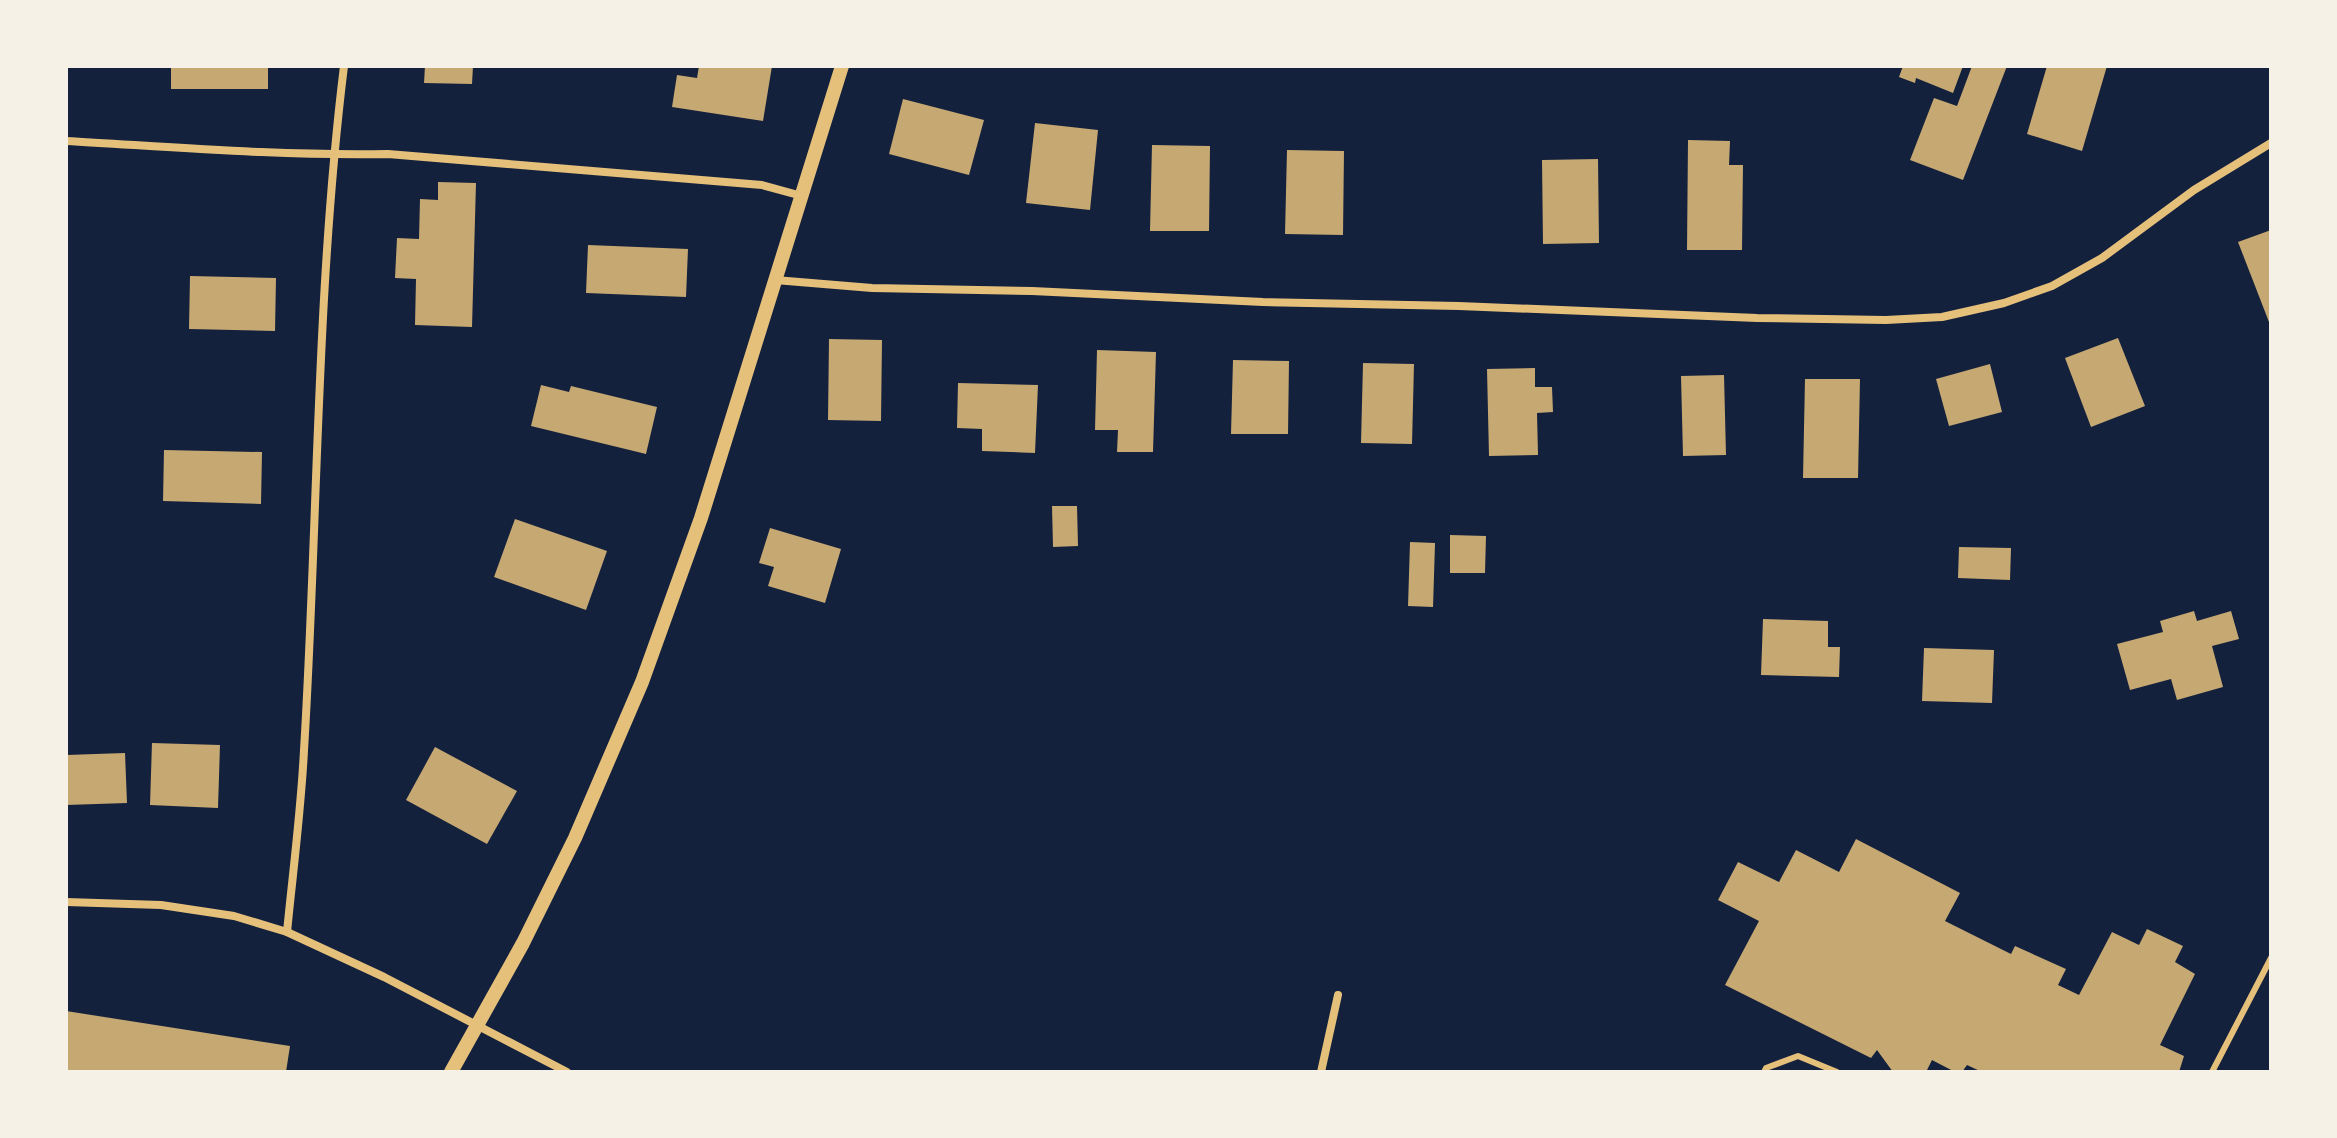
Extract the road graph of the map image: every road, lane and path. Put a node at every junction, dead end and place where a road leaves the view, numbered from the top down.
1 (344, 66) edge
2 (842, 66) edge
3 (66, 141) edge
4 (2271, 143) edge
5 (333, 155) junction
6 (802, 196) junction
7 (775, 280) junction
8 (66, 902) edge
9 (287, 932) junction
10 (2271, 958) edge
11 (1338, 995) dead end
12 (479, 1026) junction
13 (451, 1072) edge
14 (567, 1072) edge
15 (1321, 1072) edge
16 (1764, 1072) edge
17 (1837, 1072) edge
18 (2212, 1072) edge

1 - 5 street
2 - 6 street
3 - 5 street
4 - 7 street
5 - 6 street
5 - 9 street
6 - 7 street
7 - 12 street
8 - 9 street
9 - 12 street
10 - 18 lane
11 - 15 street
12 - 13 street
12 - 14 street
16 - 17 lane

